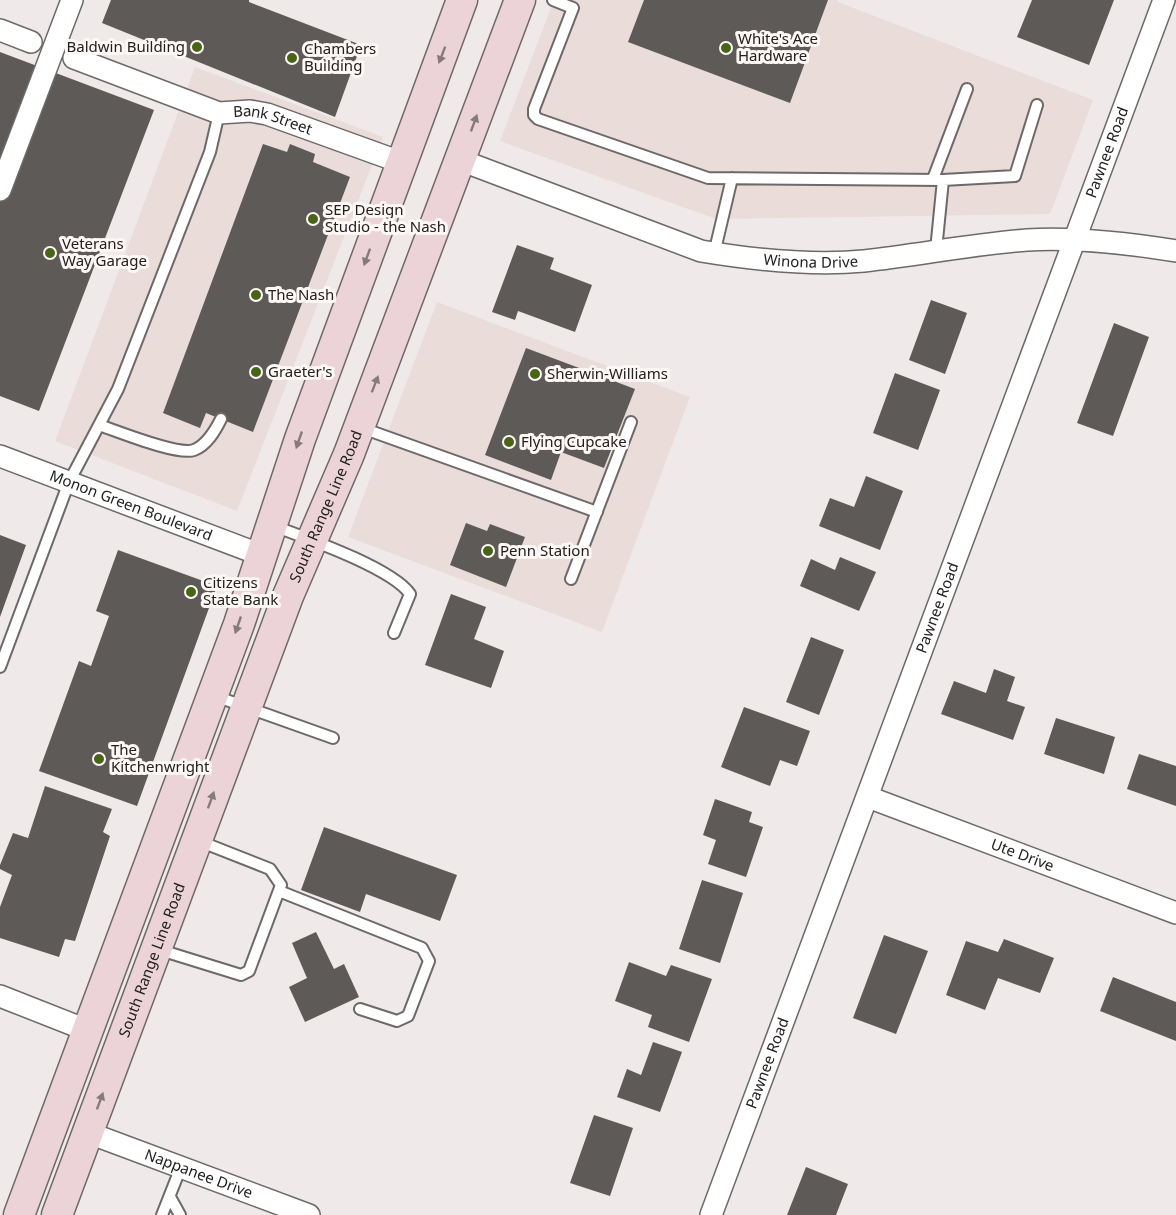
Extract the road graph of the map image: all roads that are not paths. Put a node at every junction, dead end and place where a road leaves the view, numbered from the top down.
1 (72, 0) edge
2 (462, 0) edge
3 (520, 0) edge
4 (553, 0) edge
5 (1164, 0) edge
6 (575, 4) edge
7 (0, 30) edge
8 (31, 42) dead end
9 (74, 58) dead end
10 (967, 89) dead end
11 (1037, 105) dead end
12 (219, 113) junction
13 (460, 160) junction
14 (403, 163) junction
15 (732, 178) junction
16 (938, 180) junction
17 (0, 190) edge
18 (1075, 241) junction
19 (936, 250) junction
20 (1176, 251) edge
21 (714, 254) junction
22 (220, 419) dead end
23 (632, 422) dead end
24 (99, 425) junction
25 (359, 427) junction
26 (0, 456) edge
27 (69, 482) junction
28 (597, 512) junction
29 (271, 525) junction
30 (312, 540) junction
31 (261, 555) junction
32 (571, 579) dead end
33 (394, 633) dead end
34 (0, 667) edge
35 (213, 695) junction
36 (246, 707) junction
37 (333, 738) dead end
38 (868, 797) junction
39 (196, 840) junction
40 (279, 891) junction
41 (1176, 913) edge
42 (156, 949) junction
43 (0, 996) edge
44 (360, 1009) dead end
45 (89, 1031) junction
46 (89, 1133) junction
47 (181, 1167) junction
48 (170, 1197) junction
49 (20, 1215) edge
50 (57, 1215) edge
51 (162, 1215) edge
52 (180, 1215) edge
53 (309, 1215) edge
54 (711, 1215) edge

1 - 17 street
2 -> 14 main road
13 -> 3 main road, South Range Line Road
4 - 6 lane
5 - 18 street, Pawnee Road
6 - 15 lane
7 - 8 street
9 - 12 street, Bank Street
10 - 16 lane
11 - 16 lane
12 - 14 street, Bank Street
12 - 24 lane
13 - 21 street, Winona Drive
25 -> 13 main road, South Range Line Road
14 -> 29 main road
15 - 16 lane
15 - 21 lane
16 - 19 lane
18 - 19 street, Winona Drive
18 - 20 street, Winona Drive
18 - 38 street, Pawnee Road
19 - 21 street, Winona Drive
22 - 24 lane
23 - 28 lane
24 - 27 lane
25 - 28 lane
25 - 30 main road, South Range Line Road
26 - 27 street, Monon Green Boulevard
27 - 31 street, Monon Green Boulevard
27 - 34 lane
28 - 32 lane
29 - 30 lane
29 - 31 main road
30 - 33 lane
30 - 36 main road, South Range Line Road
31 -> 35 main road
35 - 36 lane
35 - 45 main road
36 - 37 lane
39 -> 36 main road, South Range Line Road
38 - 41 street, Ute Drive
38 - 54 street, Pawnee Road
39 - 40 lane
39 - 42 main road, South Range Line Road
40 - 42 lane
40 - 44 lane
46 -> 42 main road, South Range Line Road
43 - 45 street
45 - 49 main road
46 - 47 street, Nappanee Drive
46 - 50 main road, South Range Line Road
47 - 48 lane
47 - 53 street, Nappanee Drive
48 - 51 lane
48 - 52 lane

